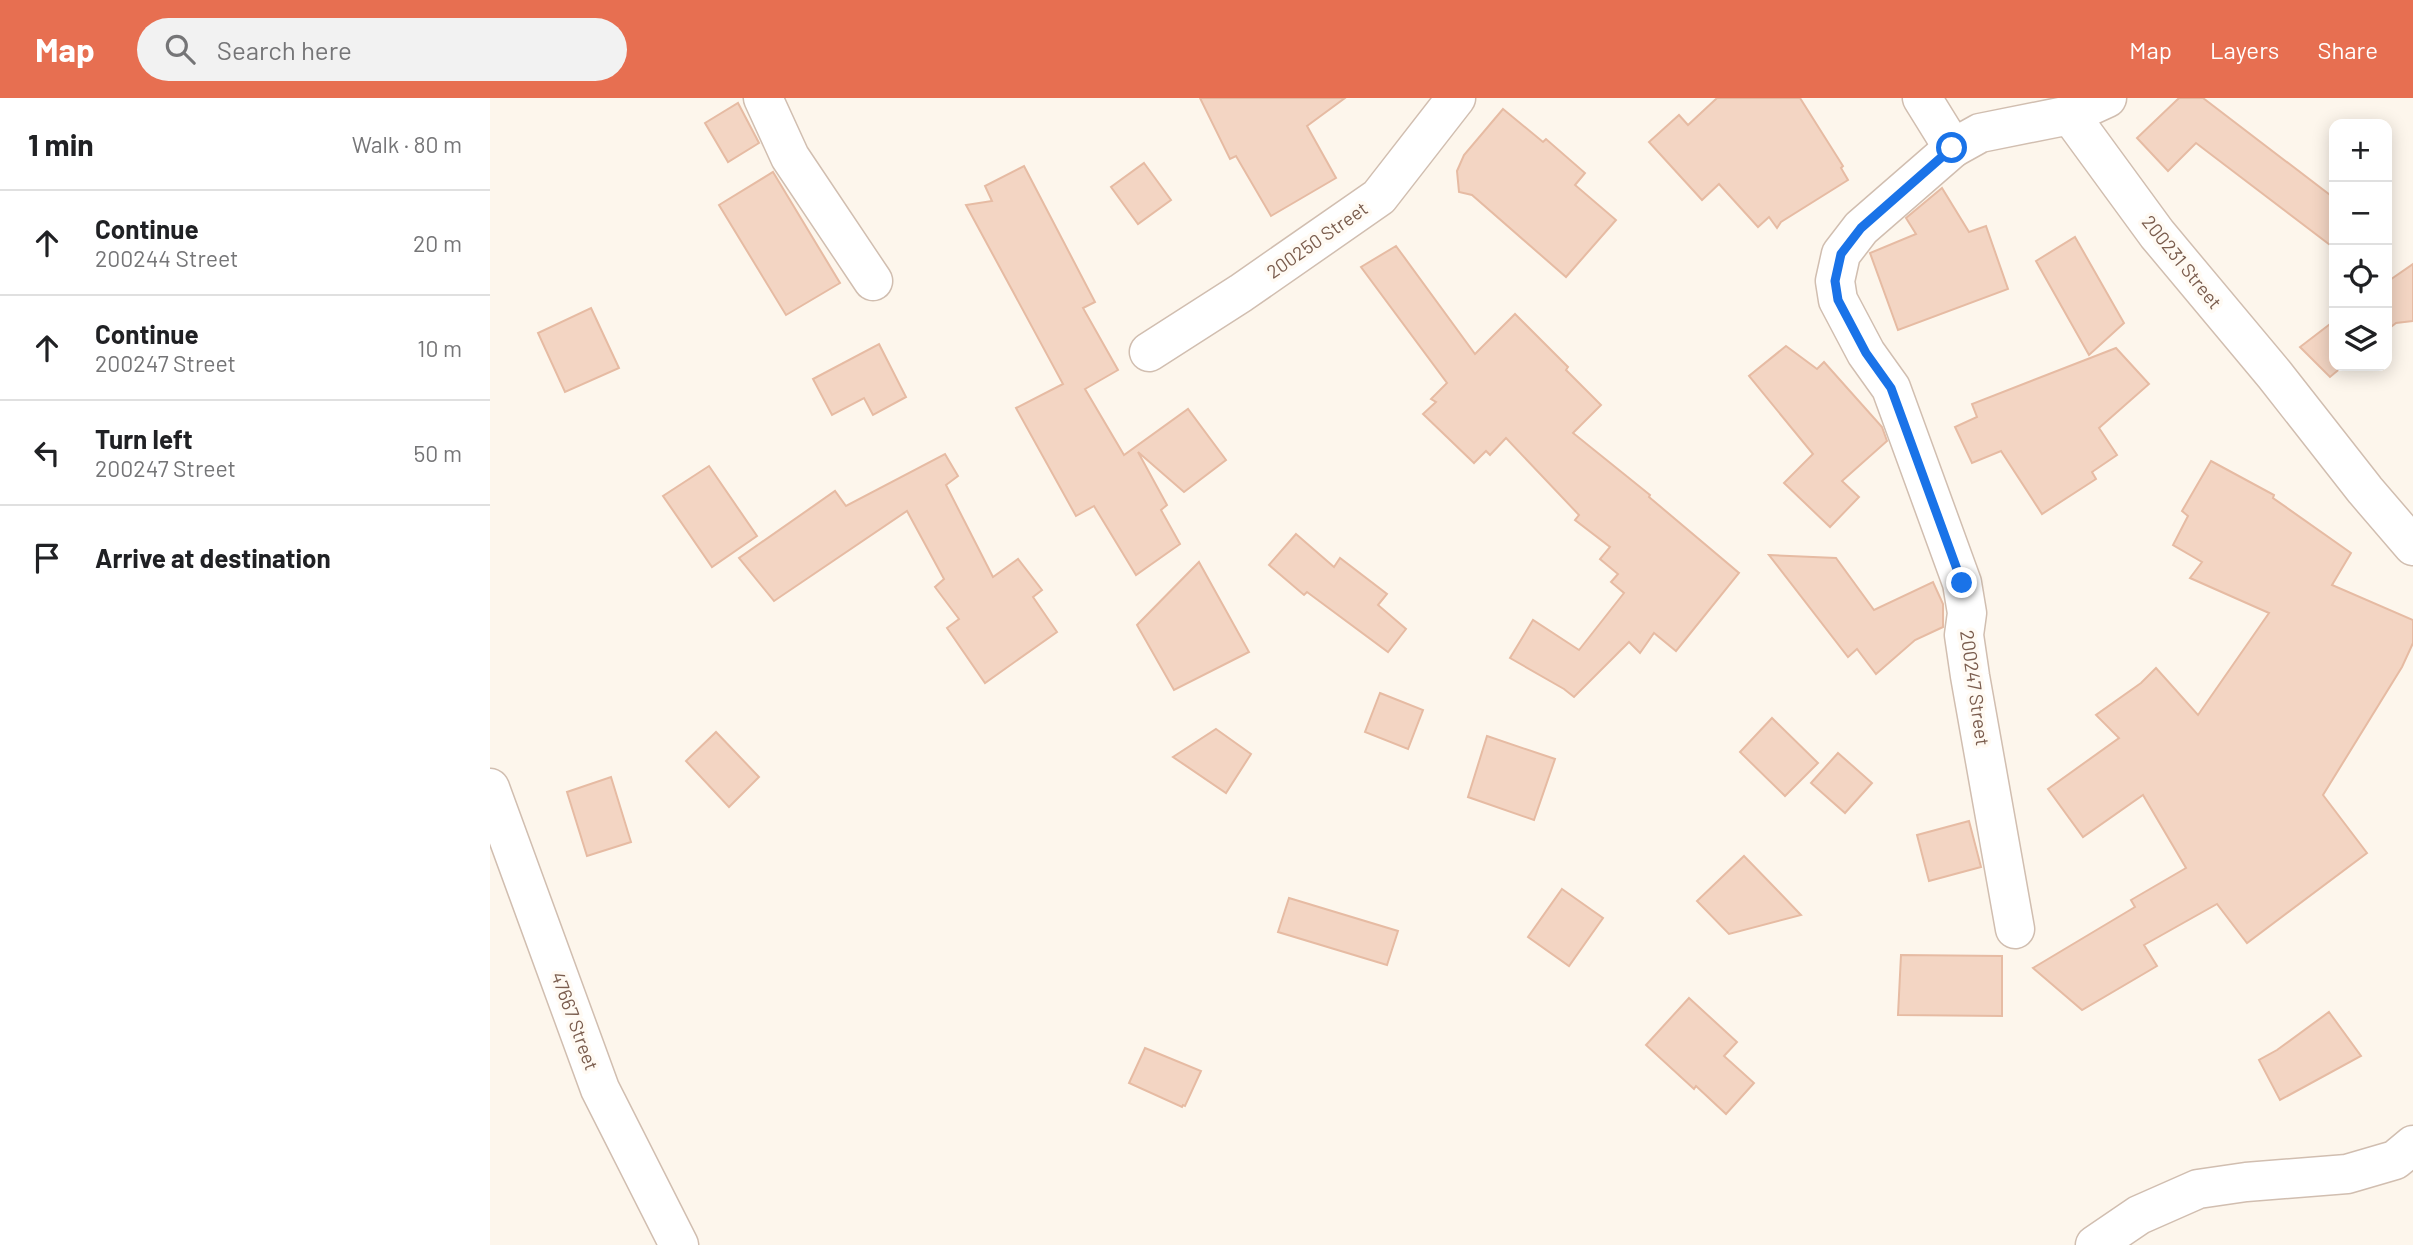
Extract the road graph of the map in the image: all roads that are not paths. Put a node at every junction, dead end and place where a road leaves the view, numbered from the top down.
1 (763, 98) edge
2 (1456, 98) edge
3 (1922, 98) edge
4 (2106, 98) edge
5 (2070, 114) junction
6 (1952, 148) junction
7 (873, 281) dead end
8 (1149, 352) dead end
9 (2413, 546) edge
10 (490, 788) edge
11 (2015, 929) dead end
12 (2413, 1145) edge
13 (680, 1245) edge
14 (2095, 1245) edge

1 - 7 street
2 - 8 street, 200250 Street
3 - 6 street
4 - 5 street
5 - 6 street
5 - 9 street, 200231 Street
6 - 11 street, 200247 Street
10 - 13 street, 47667 Street
12 - 14 street

